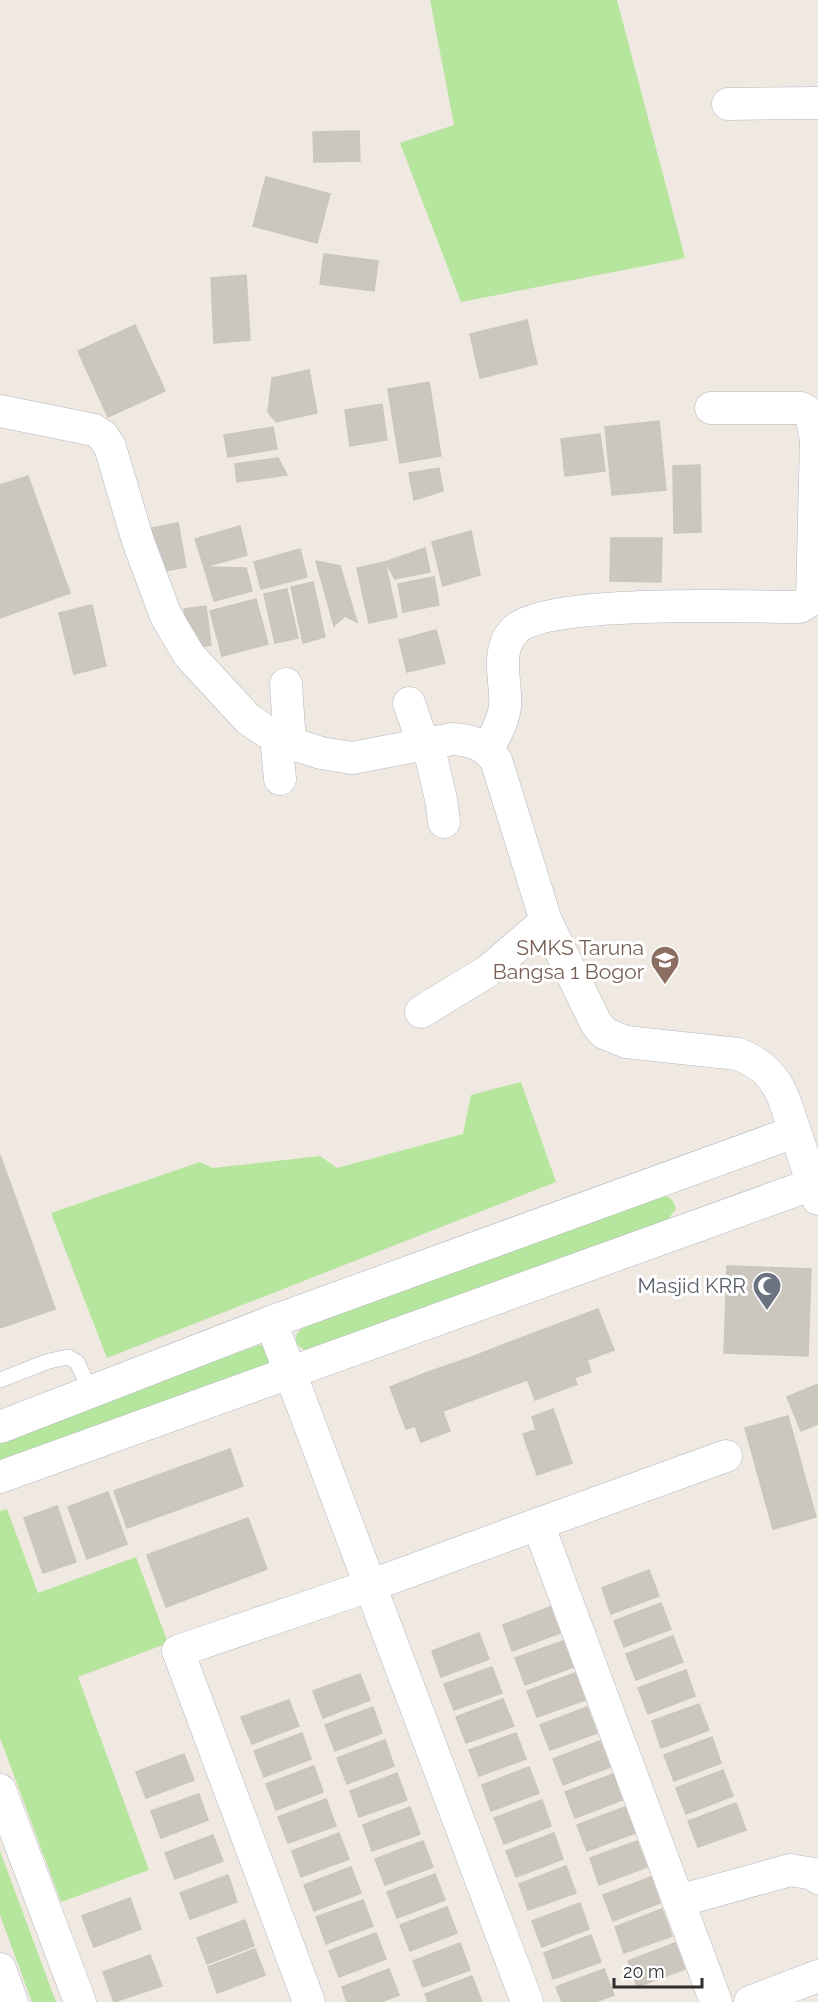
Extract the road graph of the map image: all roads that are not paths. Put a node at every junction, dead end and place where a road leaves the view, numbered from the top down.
1 (818, 103) edge
2 (728, 104) dead end
3 (711, 408) dead end
4 (0, 411) edge
5 (815, 599) edge
6 (286, 684) dead end
7 (409, 703) dead end
8 (283, 740) junction
9 (426, 745) junction
10 (488, 749) junction
11 (280, 779) dead end
12 (444, 822) dead end
13 (546, 921) junction
14 (421, 1012) dead end
15 (794, 1132) junction
16 (816, 1191) edge
17 (271, 1322) junction
18 (290, 1373) junction
19 (0, 1380) edge
20 (91, 1392) junction
21 (0, 1427) edge
22 (726, 1456) dead end
23 (0, 1477) edge
24 (538, 1524) junction
25 (372, 1585) junction
26 (0, 1790) edge
27 (818, 1878) edge
28 (679, 1901) junction
29 (0, 1969) edge
30 (818, 1976) edge
31 (12, 2002) edge
32 (80, 2002) edge
33 (309, 2002) edge
34 (527, 2002) edge
35 (716, 2002) edge
36 (750, 2002) edge

1 - 2 street
3 - 5 street
4 - 8 street
5 - 10 street
6 - 8 street
7 - 9 street
8 - 9 street
8 - 11 street
9 - 10 street
9 - 12 street
10 - 13 street
13 - 14 street
13 - 15 street
15 - 16 street
15 - 17 street
16 - 18 street
17 - 18 street
17 - 20 street
18 - 23 street
18 - 25 street
19 - 20 lane
20 - 21 street
22 - 24 street
24 - 25 street
24 - 28 street
25 - 33 street
25 - 34 street
26 - 32 street
27 - 28 street
28 - 35 street
29 - 31 street
30 - 36 street

